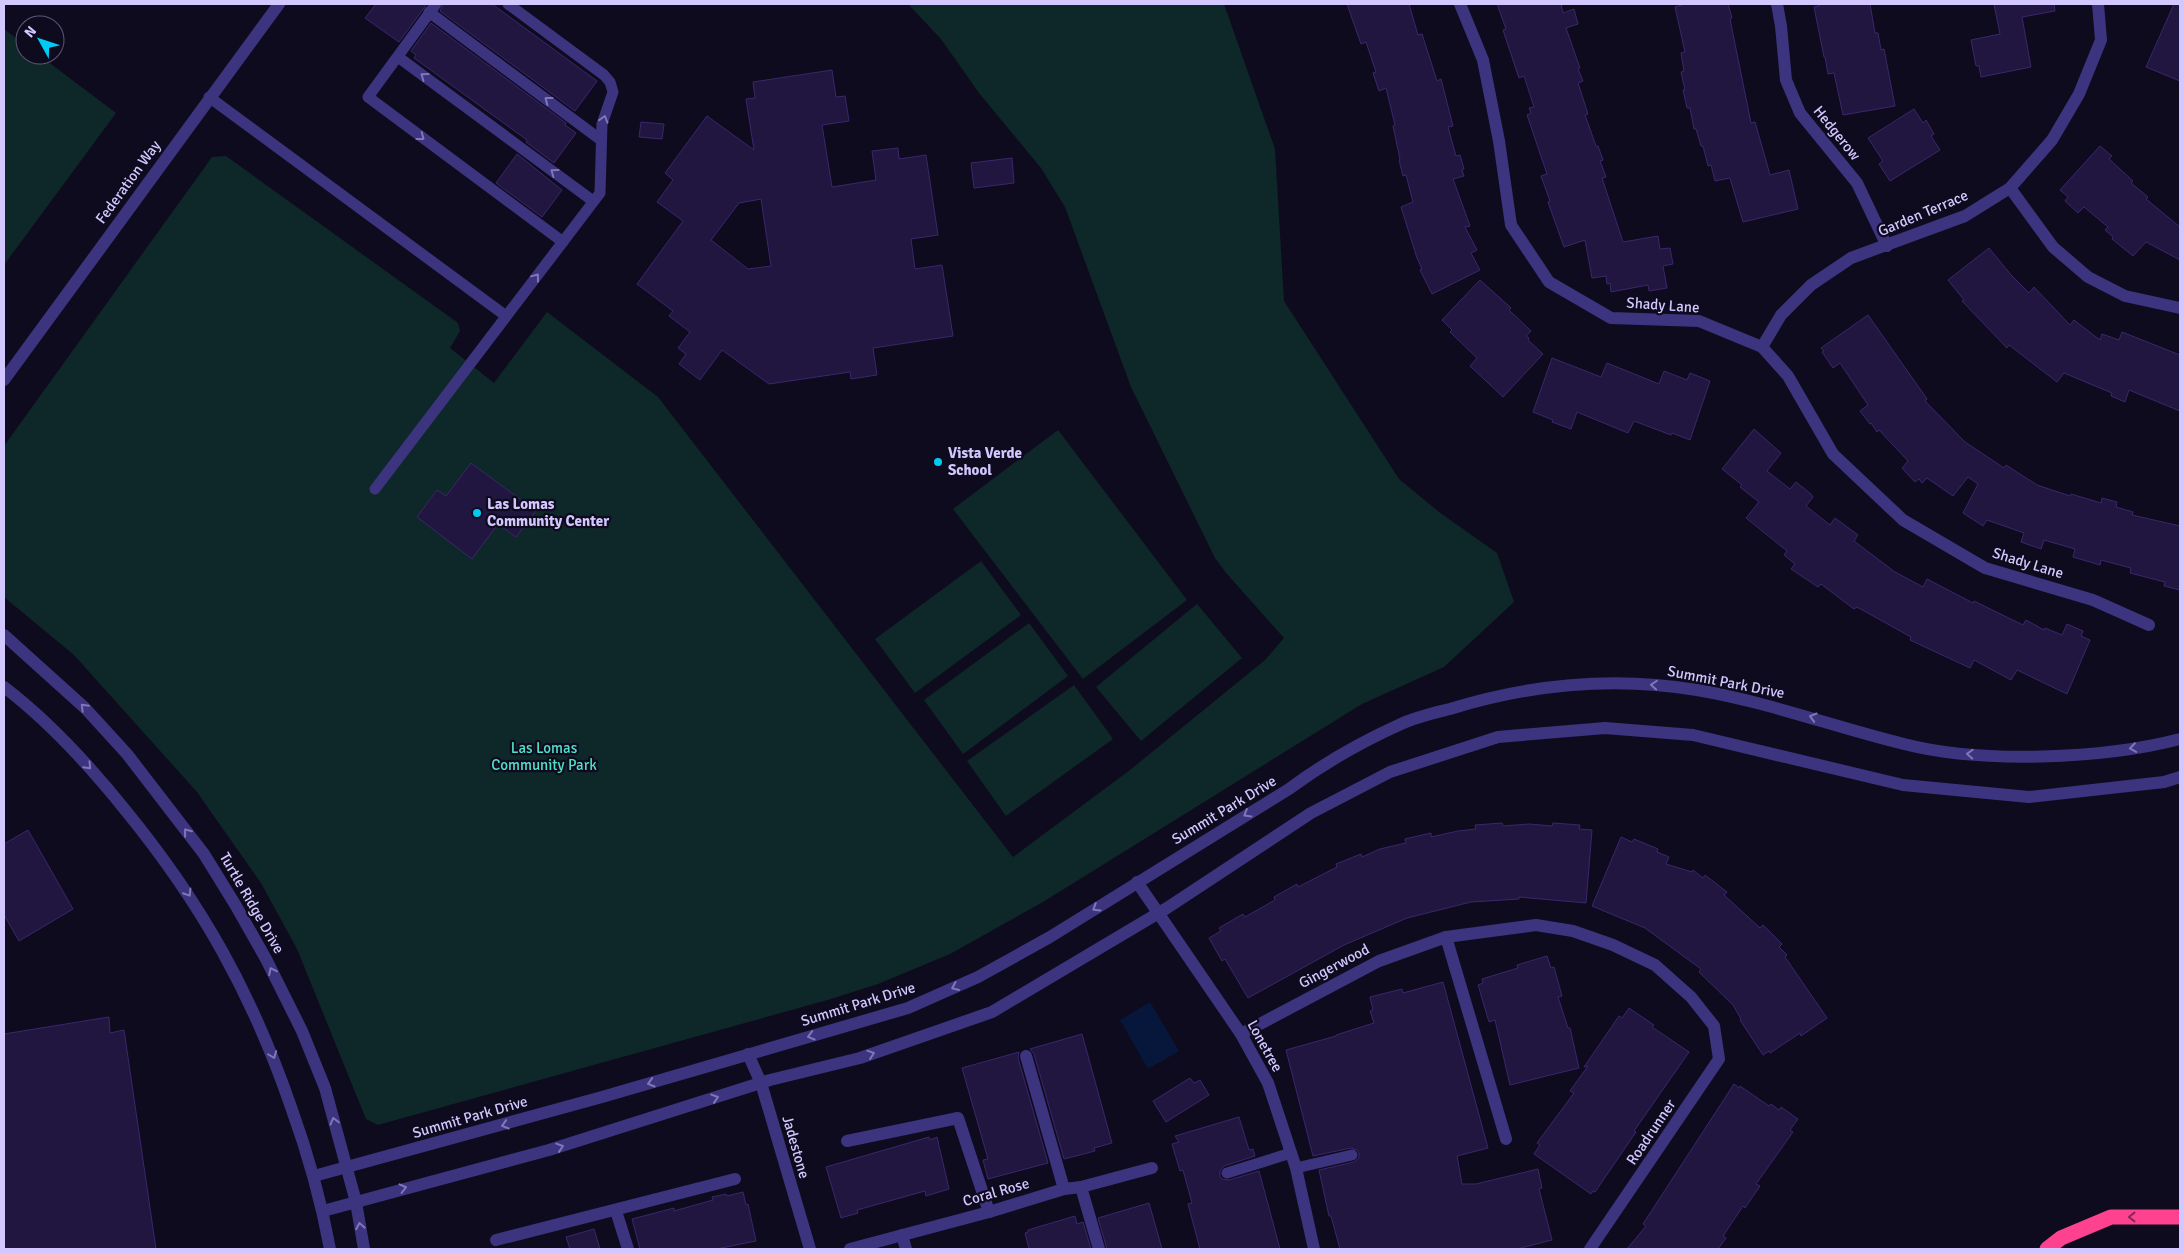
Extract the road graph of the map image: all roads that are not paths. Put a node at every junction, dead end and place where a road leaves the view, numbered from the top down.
1 (279, 4) edge
2 (508, 4) edge
3 (1460, 4) edge
4 (1776, 4) edge
5 (2098, 4) edge
6 (432, 8) edge
7 (398, 57) junction
8 (209, 97) junction
9 (602, 140) junction
10 (2010, 188) junction
11 (594, 201) junction
12 (563, 242) junction
13 (1886, 246) junction
14 (2180, 308) edge
15 (506, 316) junction
16 (1762, 347) junction
17 (4, 380) edge
18 (375, 489) dead end
19 (2149, 625) dead end
20 (4, 635) edge
21 (4, 687) edge
22 (2180, 739) edge
23 (2180, 777) edge
24 (1138, 882) junction
25 (1159, 913) junction
26 (1446, 937) junction
27 (1714, 1026) joint
28 (1241, 1034) junction
29 (748, 1054) junction
30 (1026, 1056) dead end
31 (761, 1083) junction
32 (1506, 1138) dead end
33 (847, 1141) dead end
34 (1291, 1153) junction
35 (1352, 1155) dead end
36 (346, 1168) junction
37 (1152, 1168) dead end
38 (1296, 1168) junction
39 (1227, 1173) dead end
40 (314, 1176) junction
41 (734, 1180) dead end
42 (1081, 1187) junction
43 (1064, 1189) junction
44 (356, 1202) junction
45 (323, 1211) junction
46 (616, 1211) junction
47 (989, 1212) junction
48 (2180, 1217) edge
49 (902, 1235) junction
50 (496, 1240) dead end
51 (330, 1249) edge
52 (364, 1249) edge
53 (628, 1249) edge
54 (810, 1249) edge
55 (850, 1249) edge
56 (906, 1249) edge
57 (1099, 1249) edge
58 (1314, 1249) edge
59 (1590, 1249) edge
60 (2047, 1249) edge

1 - 8 street, Federation Way
9 -> 2 lane
3 - 16 street, Shady Lane
4 - 13 street, Hedgerow
5 - 10 street, Garden Terrace
6 - 7 lane
9 -> 6 lane
11 -> 7 lane
7 -> 12 lane
8 - 15 lane
8 - 17 street, Federation Way
9 - 11 lane
10 - 13 street, Garden Terrace
10 - 14 street
11 - 12 lane
15 -> 12 lane
13 - 16 street, Garden Terrace
15 - 18 lane
16 - 19 street, Shady Lane
36 -> 20 street, Turtle Ridge Drive
21 -> 40 street
22 -> 24 street, Summit Park Drive
23 - 25 street
24 - 25 street, Lonetree
24 -> 29 street, Summit Park Drive
25 - 28 street, Lonetree
31 -> 25 street
26 - 27 street, Gingerwood
26 - 28 street, Gingerwood
26 - 32 street
27 - 59 street, Roadrunner
28 - 34 street, Lonetree
29 - 31 street, Jadestone
29 -> 36 street, Summit Park Drive
30 - 43 street
44 -> 31 street
31 - 54 street, Jadestone
33 - 47 street
34 - 38 street, Lonetree
34 - 39 lane
35 - 38 lane
36 - 40 street, Summit Park Drive
36 - 44 street, Turtle Ridge Drive
37 - 42 street, Coral Rose
38 - 58 street, Lonetree
40 - 45 street
41 - 46 street
42 - 43 street, Coral Rose
42 - 57 street
43 - 47 street, Coral Rose
44 - 45 street
52 -> 44 street, Turtle Ridge Drive
45 - 51 street
46 - 50 street
46 - 53 street
47 - 49 street, Coral Rose
48 -> 60 highway
49 - 55 street, Coral Rose
49 - 56 street

